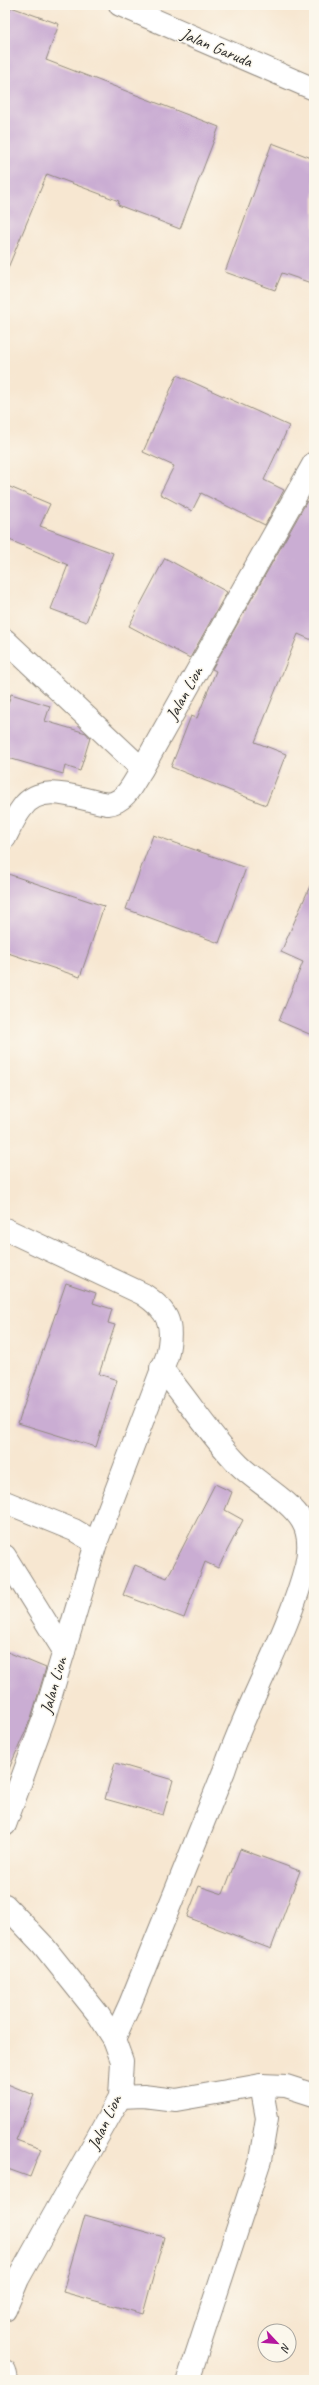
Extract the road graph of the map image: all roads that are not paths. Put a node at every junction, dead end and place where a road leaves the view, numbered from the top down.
1 (120, 5) edge
2 (314, 89) edge
3 (314, 462) edge
4 (5, 640) edge
5 (142, 769) junction
6 (5, 838) edge
7 (5, 1229) edge
8 (162, 1368) junction
9 (5, 1502) edge
10 (96, 1543) junction
11 (5, 1556) edge
12 (64, 1651) junction
13 (5, 1825) edge
14 (5, 1905) edge
15 (114, 2038) junction
16 (261, 2085) junction
17 (314, 2094) edge
18 (120, 2097) junction
19 (5, 2310) edge
20 (5, 2372) edge
21 (7, 2380) edge
22 (188, 2380) edge

1 - 2 street, Jalan Garuda
3 - 5 street, Jalan Lion
4 - 5 street
5 - 6 street, Jalan Lion
7 - 8 street
8 - 10 street
8 - 15 street
9 - 10 street
10 - 12 street
11 - 12 street, Jalan Lion
12 - 13 street, Jalan Lion
14 - 15 street, Jalan Lion
15 - 18 street, Jalan Lion
16 - 17 street
16 - 18 street
16 - 22 street
18 - 19 street, Jalan Lion
20 - 21 street

